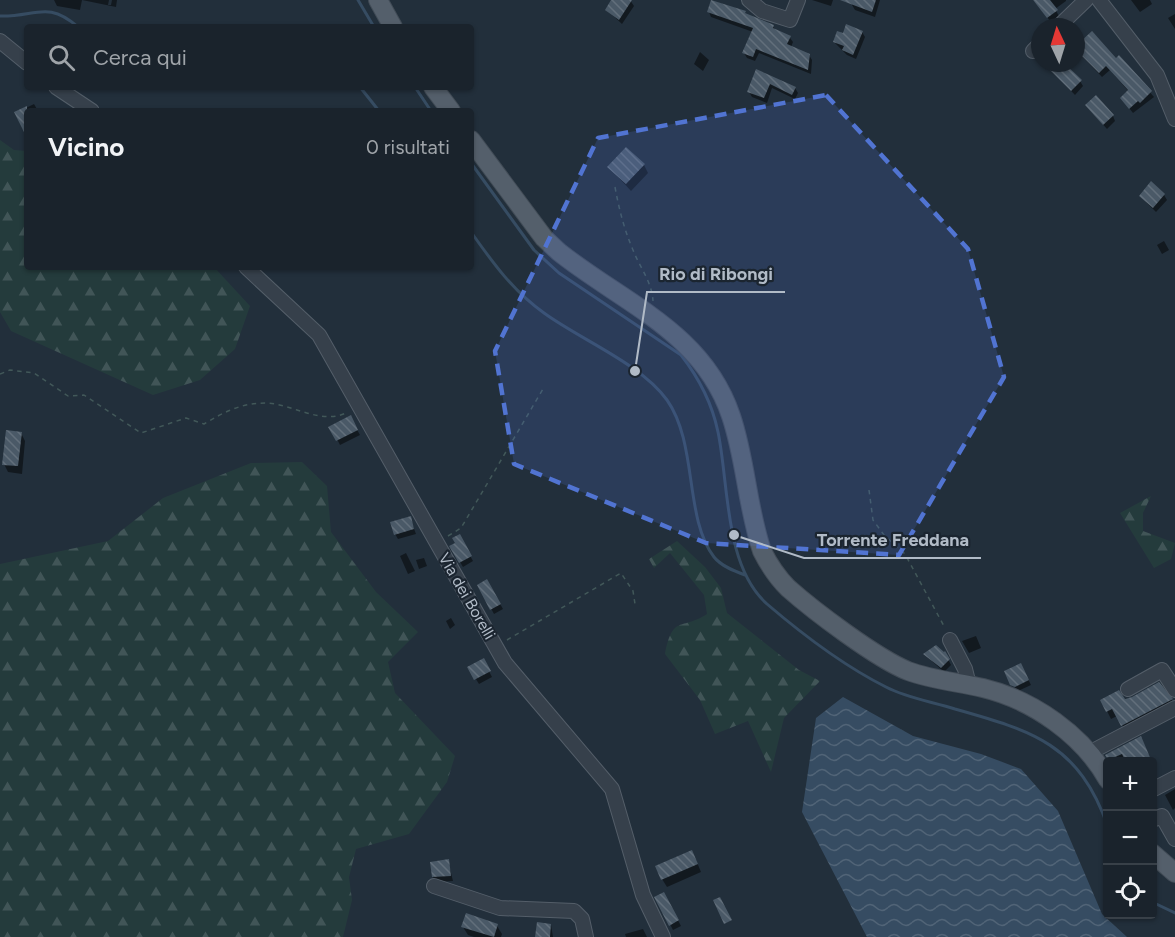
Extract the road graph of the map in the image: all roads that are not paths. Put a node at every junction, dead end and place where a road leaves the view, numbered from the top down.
1 (378, 0) edge
2 (749, 0) edge
3 (798, 0) edge
4 (1086, 0) edge
5 (1098, 0) edge
6 (1067, 18) edge
7 (391, 24) edge
8 (0, 41) edge
9 (24, 61) edge
10 (60, 90) edge
11 (435, 90) edge
12 (88, 108) edge
13 (449, 108) edge
14 (1175, 119) edge
15 (474, 144) edge
16 (249, 270) edge
17 (950, 640) road end
18 (969, 685) junction
19 (1128, 689) dead end
20 (1175, 690) edge
21 (1175, 708) edge
22 (1089, 753) junction
23 (1103, 774) edge
24 (1175, 778) edge
25 (1157, 787) edge
26 (1157, 818) edge
27 (1174, 837) edge
28 (1157, 857) edge
29 (1175, 873) edge
30 (434, 886) dead end
31 (586, 937) edge
32 (663, 937) edge

1 - 7 main road
2 - 3 street
4 - 6 street
5 - 14 street
8 - 9 street
10 - 12 street
11 - 13 main road
15 - 18 main road
16 - 32 street, Via dei Borelli
17 - 18 street
18 - 22 main road
19 - 20 street
21 - 22 street
22 - 23 main road
24 - 25 street
26 - 27 street
28 - 29 main road
30 - 31 street

